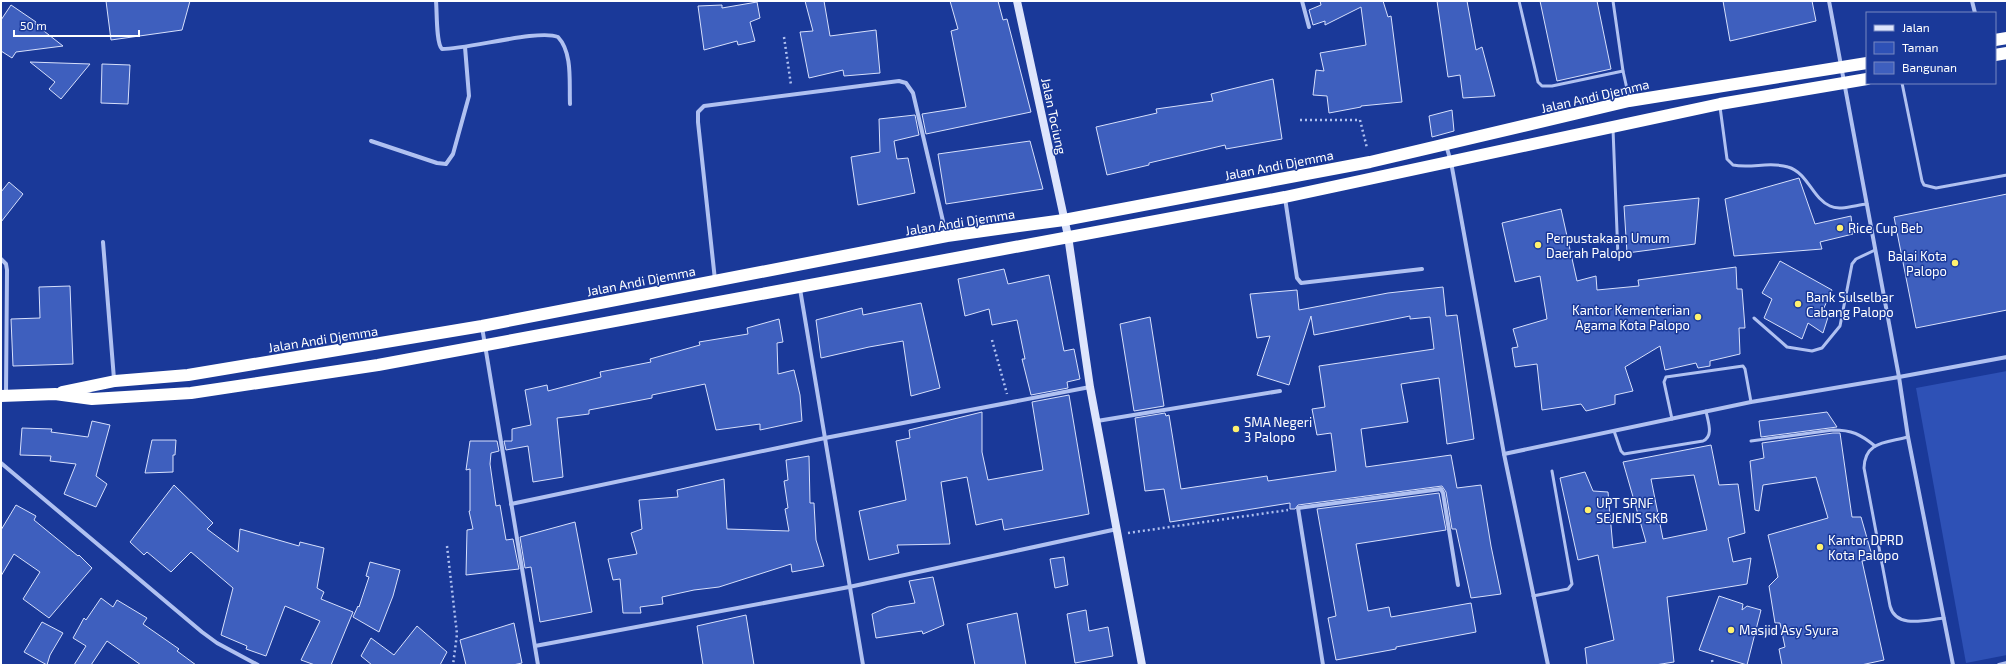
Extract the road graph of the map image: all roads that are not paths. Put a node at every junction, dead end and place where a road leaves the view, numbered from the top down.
1 (436, 1) edge
2 (1017, 1) edge
3 (1302, 1) edge
4 (1520, 1) edge
5 (1613, 1) edge
6 (1829, 1) edge
7 (1972, 1) edge
8 (1974, 12) edge
9 (1309, 27) dead end
10 (2007, 38) edge
11 (1996, 40) edge
12 (465, 47) junction
13 (2007, 53) edge
14 (1996, 55) edge
15 (1866, 63) edge
16 (1840, 67) junction
17 (1623, 71) junction
18 (1866, 79) edge
19 (1845, 83) junction
20 (1902, 84) edge
21 (1629, 101) junction
22 (570, 104) dead end
23 (1720, 104) junction
24 (1613, 128) junction
25 (371, 141) dead end
26 (1446, 146) junction
27 (1451, 162) junction
28 (2007, 175) edge
29 (1285, 197) junction
30 (1866, 204) junction
31 (1064, 220) junction
32 (947, 236) junction
33 (1068, 236) junction
34 (103, 242) dead end
35 (1875, 250) junction
36 (1618, 257) dead end
37 (1, 260) edge
38 (1422, 269) dead end
39 (715, 281) junction
40 (799, 286) junction
41 (1754, 318) dead end
42 (482, 326) junction
43 (485, 344) junction
44 (2007, 357) edge
45 (188, 374) junction
46 (1899, 377) junction
47 (114, 381) junction
48 (1090, 387) junction
49 (1280, 391) dead end
50 (191, 393) junction
51 (55, 394) junction
52 (3, 396) edge
53 (1751, 402) junction
54 (1706, 411) junction
55 (1672, 419) junction
56 (1097, 421) junction
57 (1614, 431) junction
58 (1908, 436) junction
59 (825, 438) junction
60 (1752, 442) dead end
61 (1875, 446) junction
62 (1504, 454) junction
63 (1, 463) edge
64 (1552, 471) dead end
65 (510, 504) junction
66 (1119, 532) junction
67 (1458, 584) dead end
68 (849, 588) junction
69 (1533, 596) junction
70 (1944, 618) junction
71 (535, 646) junction
72 (2007, 663) edge
73 (258, 665) edge
74 (538, 665) edge
75 (863, 665) edge
76 (1142, 665) edge
77 (1323, 665) edge
78 (1548, 665) edge
79 (1953, 665) edge
80 (1999, 665) edge

1 - 12 street
2 - 31 street, Jalan Tociung
3 - 9 street
4 - 17 lane
5 - 17 lane
6 - 16 street
7 - 8 street
10 - 11 highway
12 - 22 street
12 - 25 street
13 - 14 highway
15 - 16 highway, Jalan Andi Djemma
16 - 19 street
16 - 21 highway, Jalan Andi Djemma
17 - 21 lane
18 - 19 highway, Jalan Andi Djemma
19 - 23 highway, Jalan Andi Djemma
19 - 30 street
20 - 28 lane
21 - 26 highway, Jalan Andi Djemma
23 - 24 highway, Jalan Andi Djemma
23 - 30 lane
24 - 27 highway, Jalan Andi Djemma
24 - 36 lane
26 - 27 street
26 - 31 highway, Jalan Andi Djemma
27 - 29 highway, Jalan Andi Djemma
27 - 62 street
29 - 33 highway, Jalan Andi Djemma
29 - 38 street
30 - 35 street
31 - 32 highway, Jalan Andi Djemma
31 - 33 street, Jalan Tociung
32 - 39 highway, Jalan Andi Djemma
32 - 39 street
33 - 40 highway, Jalan Andi Djemma
33 - 48 street, Jalan Tociung
34 - 47 street
35 - 41 lane
35 - 46 street
37 - 52 street
39 - 42 highway, Jalan Andi Djemma
40 - 43 highway, Jalan Andi Djemma
40 - 59 street
42 - 43 street
42 - 45 highway, Jalan Andi Djemma
43 - 50 highway, Jalan Andi Djemma
43 - 65 street
44 - 46 street
45 - 47 highway, Jalan Andi Djemma
45 - 50 highway
46 - 53 street
46 - 58 street
47 - 51 highway, Jalan Andi Djemma
48 - 56 street, Jalan Tociung
48 - 59 street
49 - 56 street
50 - 51 highway, Jalan Andi Djemma
51 - 52 highway, Jalan Andi Djemma
53 - 54 street
53 - 55 lane
54 - 55 street
54 - 57 lane
55 - 57 street
56 - 66 street, Jalan Tociung
57 - 62 street
58 - 61 lane
58 - 70 street
59 - 65 street
59 - 68 street
60 - 61 lane
61 - 70 lane
62 - 69 street
63 - 73 street
64 - 69 lane
65 - 71 street
66 - 68 street
66 - 76 street, Jalan Tociung
67 - 77 street
68 - 71 street
68 - 75 street
69 - 78 street
70 - 79 street
71 - 74 street
72 - 80 street

